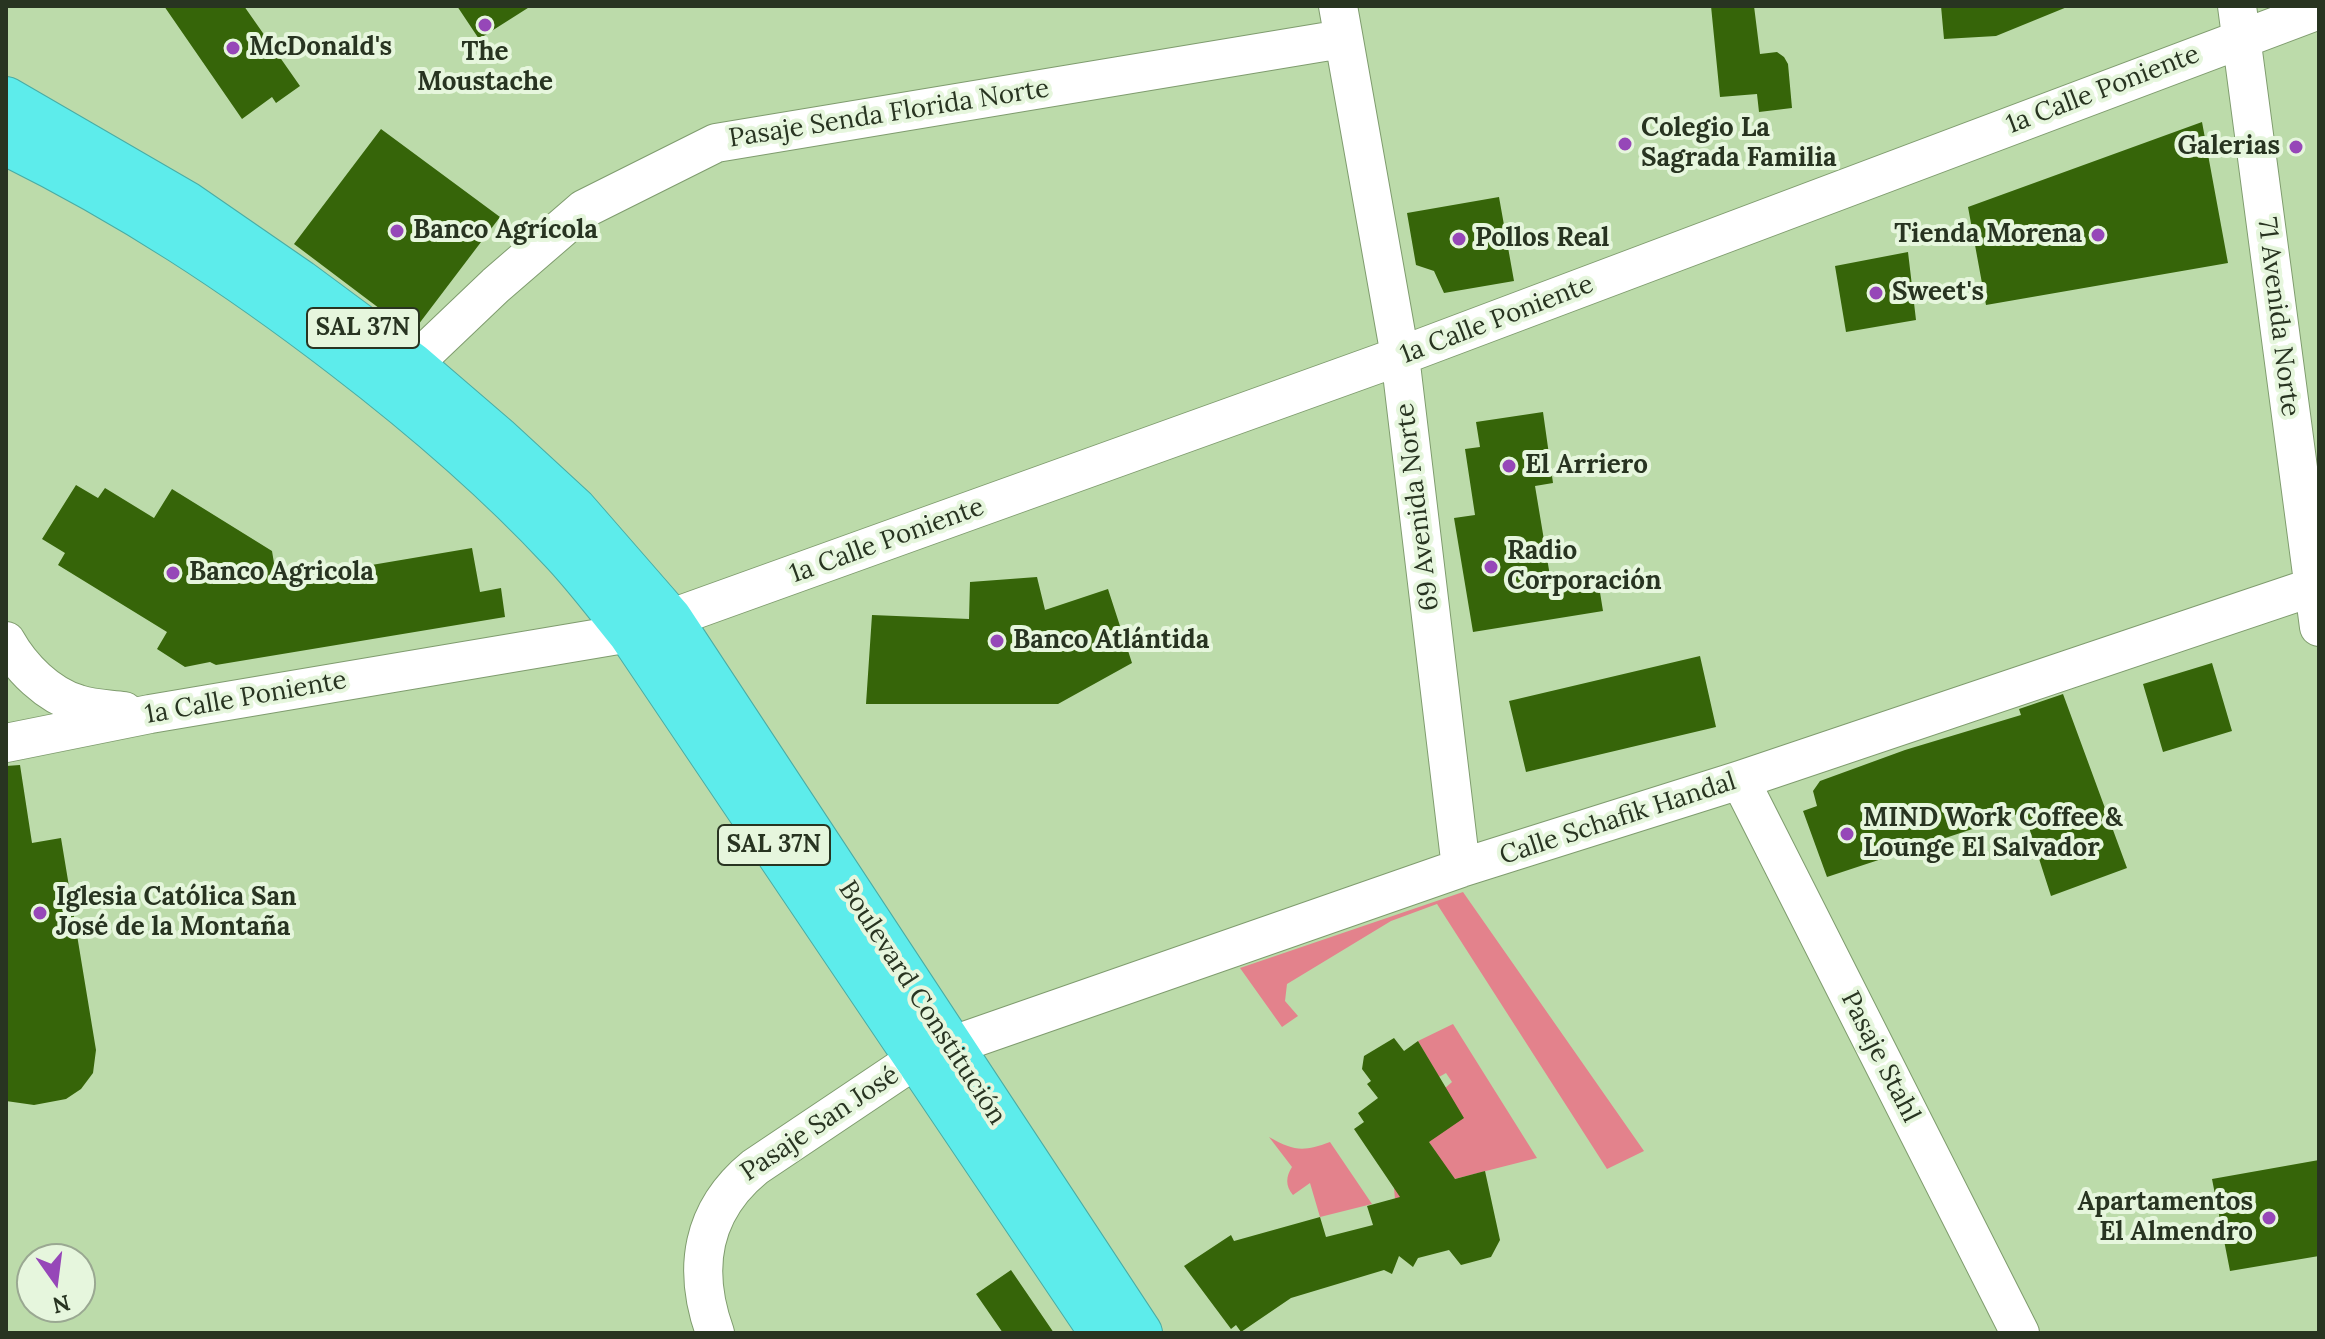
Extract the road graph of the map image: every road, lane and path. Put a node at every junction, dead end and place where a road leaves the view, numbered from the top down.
1 (2319, 10) edge
2 (2239, 22) edge
3 (1340, 23) edge
4 (6, 99) edge
5 (6, 143) edge
6 (1400, 356) junction
7 (412, 365) junction
8 (2316, 586) edge
9 (670, 619) junction
10 (2319, 627) edge
11 (630, 633) junction
12 (6, 641) edge
13 (150, 714) junction
14 (6, 743) edge
15 (1740, 780) junction
16 (1461, 868) junction
17 (934, 1052) junction
18 (715, 1333) edge
19 (1102, 1333) edge
20 (1140, 1333) edge
21 (2020, 1333) edge

1 - 2 street, 1a Calle Poniente
2 - 6 street, 1a Calle Poniente
2 - 8 street, 71 Avenida Norte
3 - 6 street, 69 Avenida Norte
3 - 7 street, Pasaje Senda Florida Norte
4 - 7 highway, Boulevard Constitución / SAL 37N
5 - 11 highway, Boulevard Constitución / SAL 37N
6 - 9 street, 1a Calle Poniente
6 - 16 street, 69 Avenida Norte
7 - 9 highway, Boulevard Constitución / SAL 37N
8 - 10 street, 71 Avenida Norte
8 - 15 street, Calle Schafik Handal
9 - 11 street, 1a Calle Poniente
9 - 17 highway, Boulevard Constitución / SAL 37N
11 - 13 street, 1a Calle Poniente
11 - 17 highway, Boulevard Constitución / SAL 37N
12 - 13 street
13 - 14 street, 1a Calle Poniente
15 - 16 street, Calle Schafik Handal
15 - 21 street, Pasaje Stahl
16 - 17 street, Calle Schafik Handal
17 - 18 street, Pasaje San José
17 - 19 highway, Boulevard Constitución / SAL 37N
17 - 20 highway, Boulevard Constitución / SAL 37N

